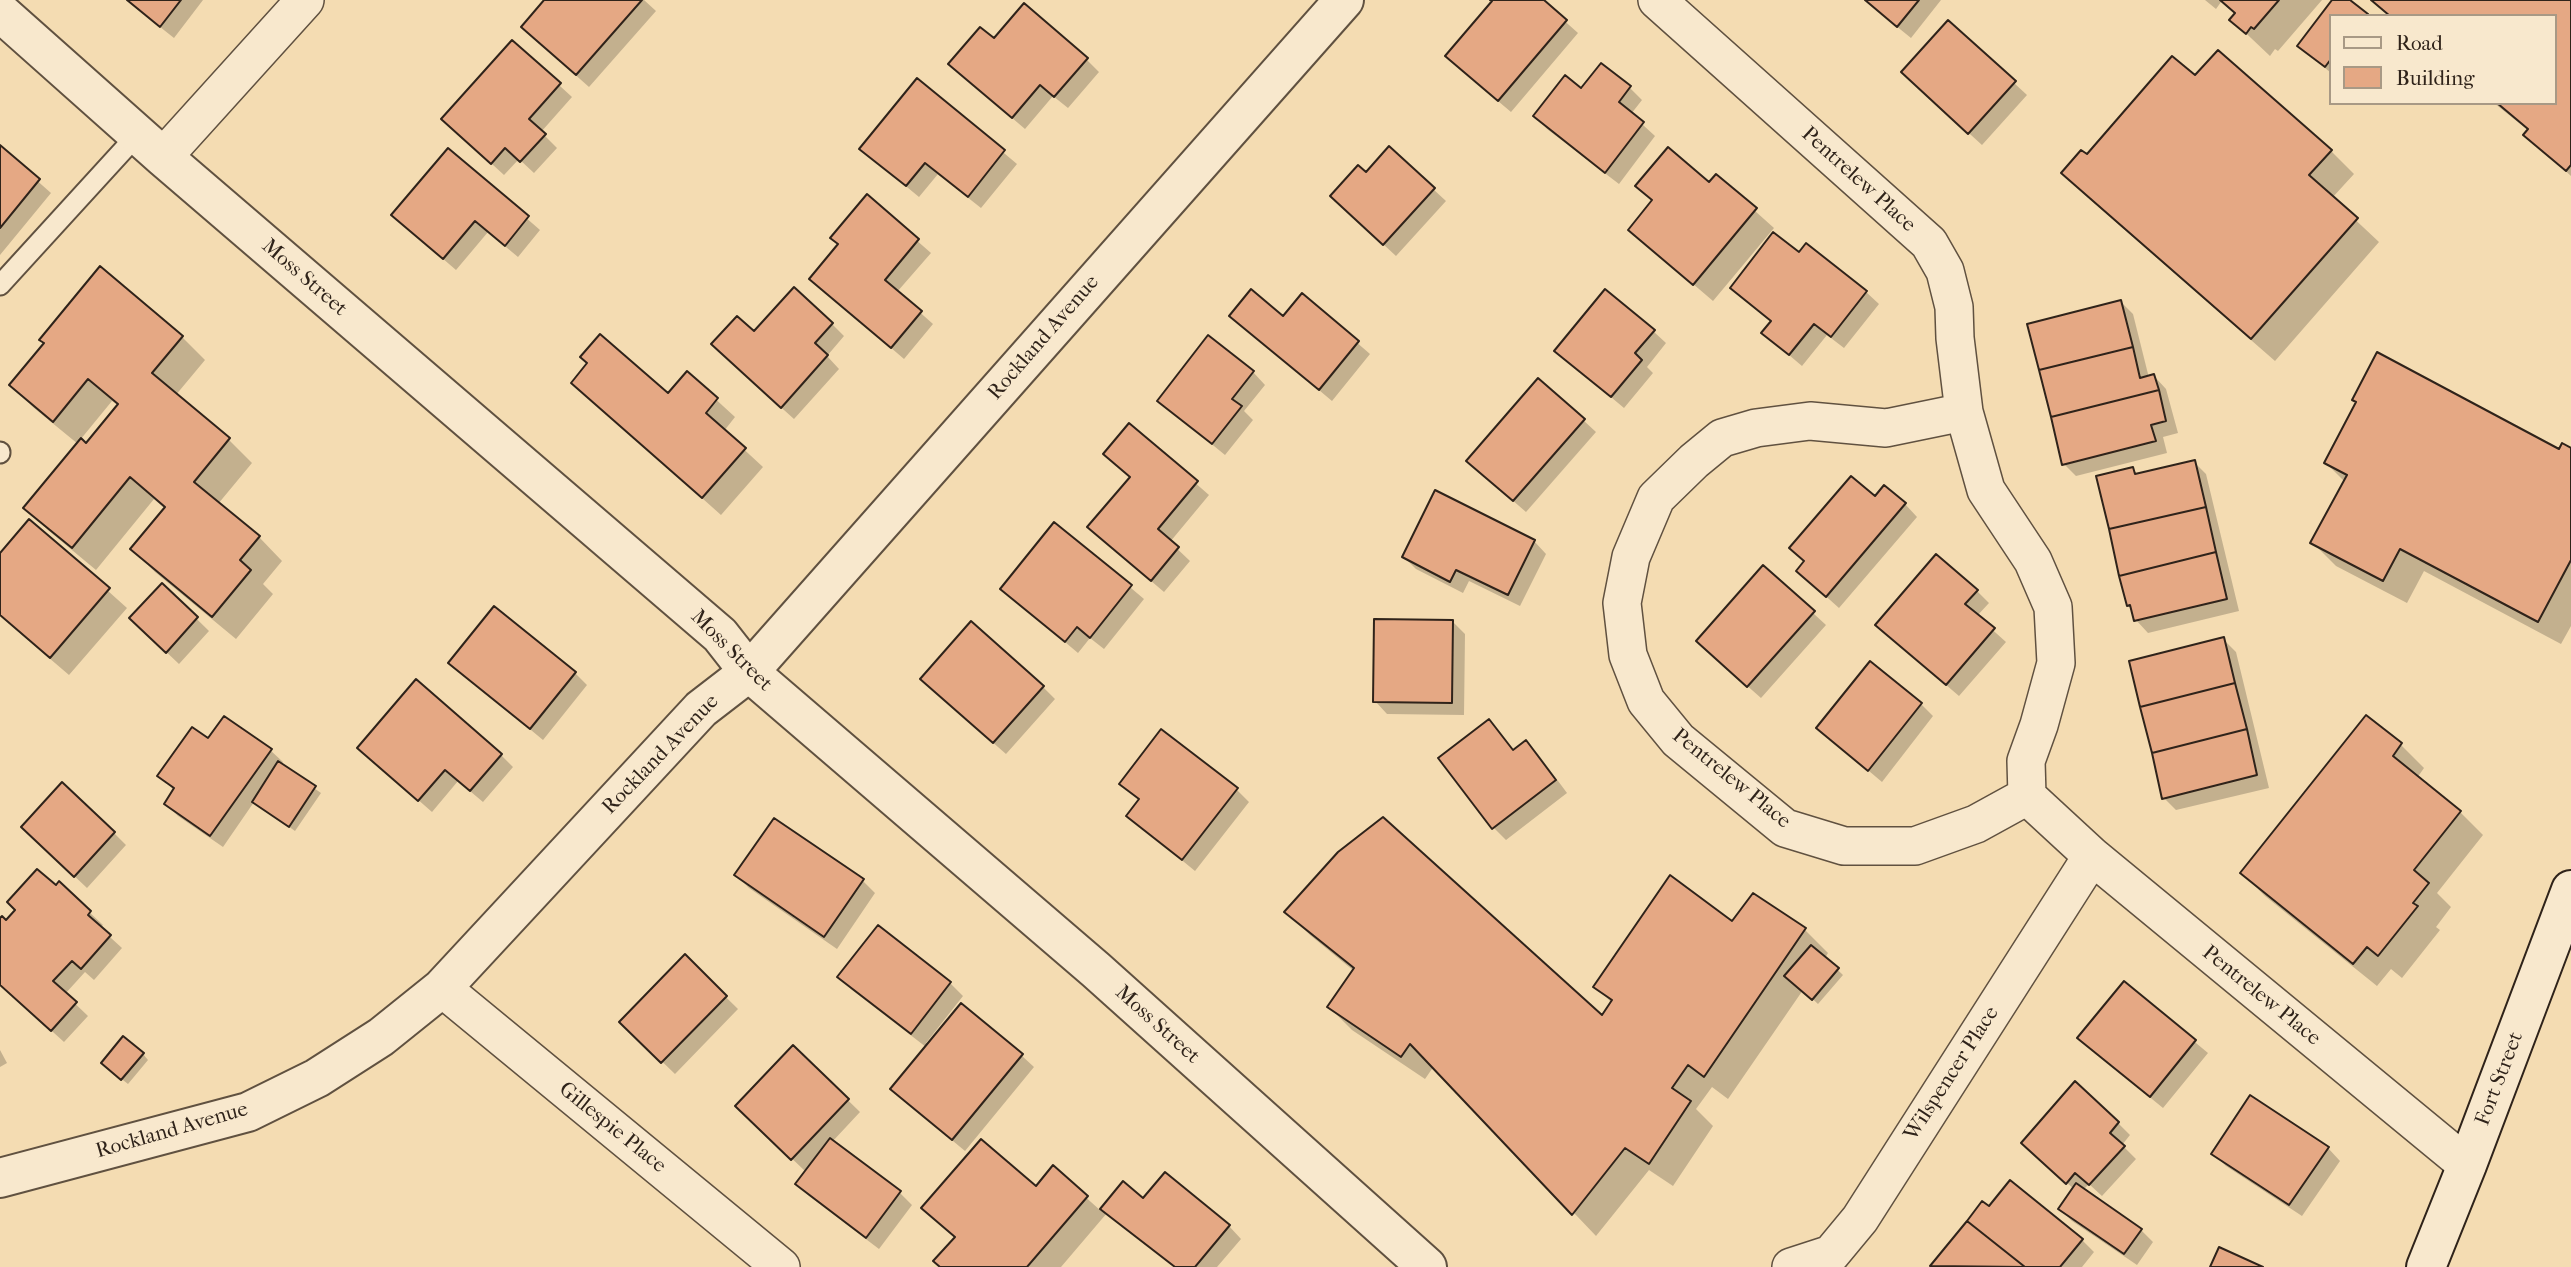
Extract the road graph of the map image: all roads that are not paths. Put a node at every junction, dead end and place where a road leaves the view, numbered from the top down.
1 (305, 0) edge
2 (1344, 0) edge
3 (1657, 0) edge
4 (0, 12) edge
5 (150, 146) junction
6 (0, 285) edge
7 (1964, 412) junction
8 (749, 672) junction
9 (2027, 796) junction
10 (2092, 856) junction
11 (2571, 890) edge
12 (442, 988) junction
13 (2468, 1165) junction
14 (0, 1178) edge
15 (781, 1267) edge
16 (1427, 1267) edge
17 (1791, 1267) edge
18 (2426, 1267) edge

1 - 5 street
2 - 8 street, Rockland Avenue
3 - 7 street, Pentrelew Place
4 - 5 street, Moss Street
5 - 6 lane
5 - 8 street, Moss Street
7 - 9 street, Pentrelew Place
7 - 9 street, Pentrelew Place
8 - 12 street, Rockland Avenue
8 - 16 street, Moss Street
9 - 10 street, Pentrelew Place
10 - 13 street, Pentrelew Place
10 - 17 street, Wilspencer Place
11 - 13 street, Fort Street
12 - 14 street, Rockland Avenue
12 - 15 street, Gillespie Place
13 - 18 street, Fort Street

